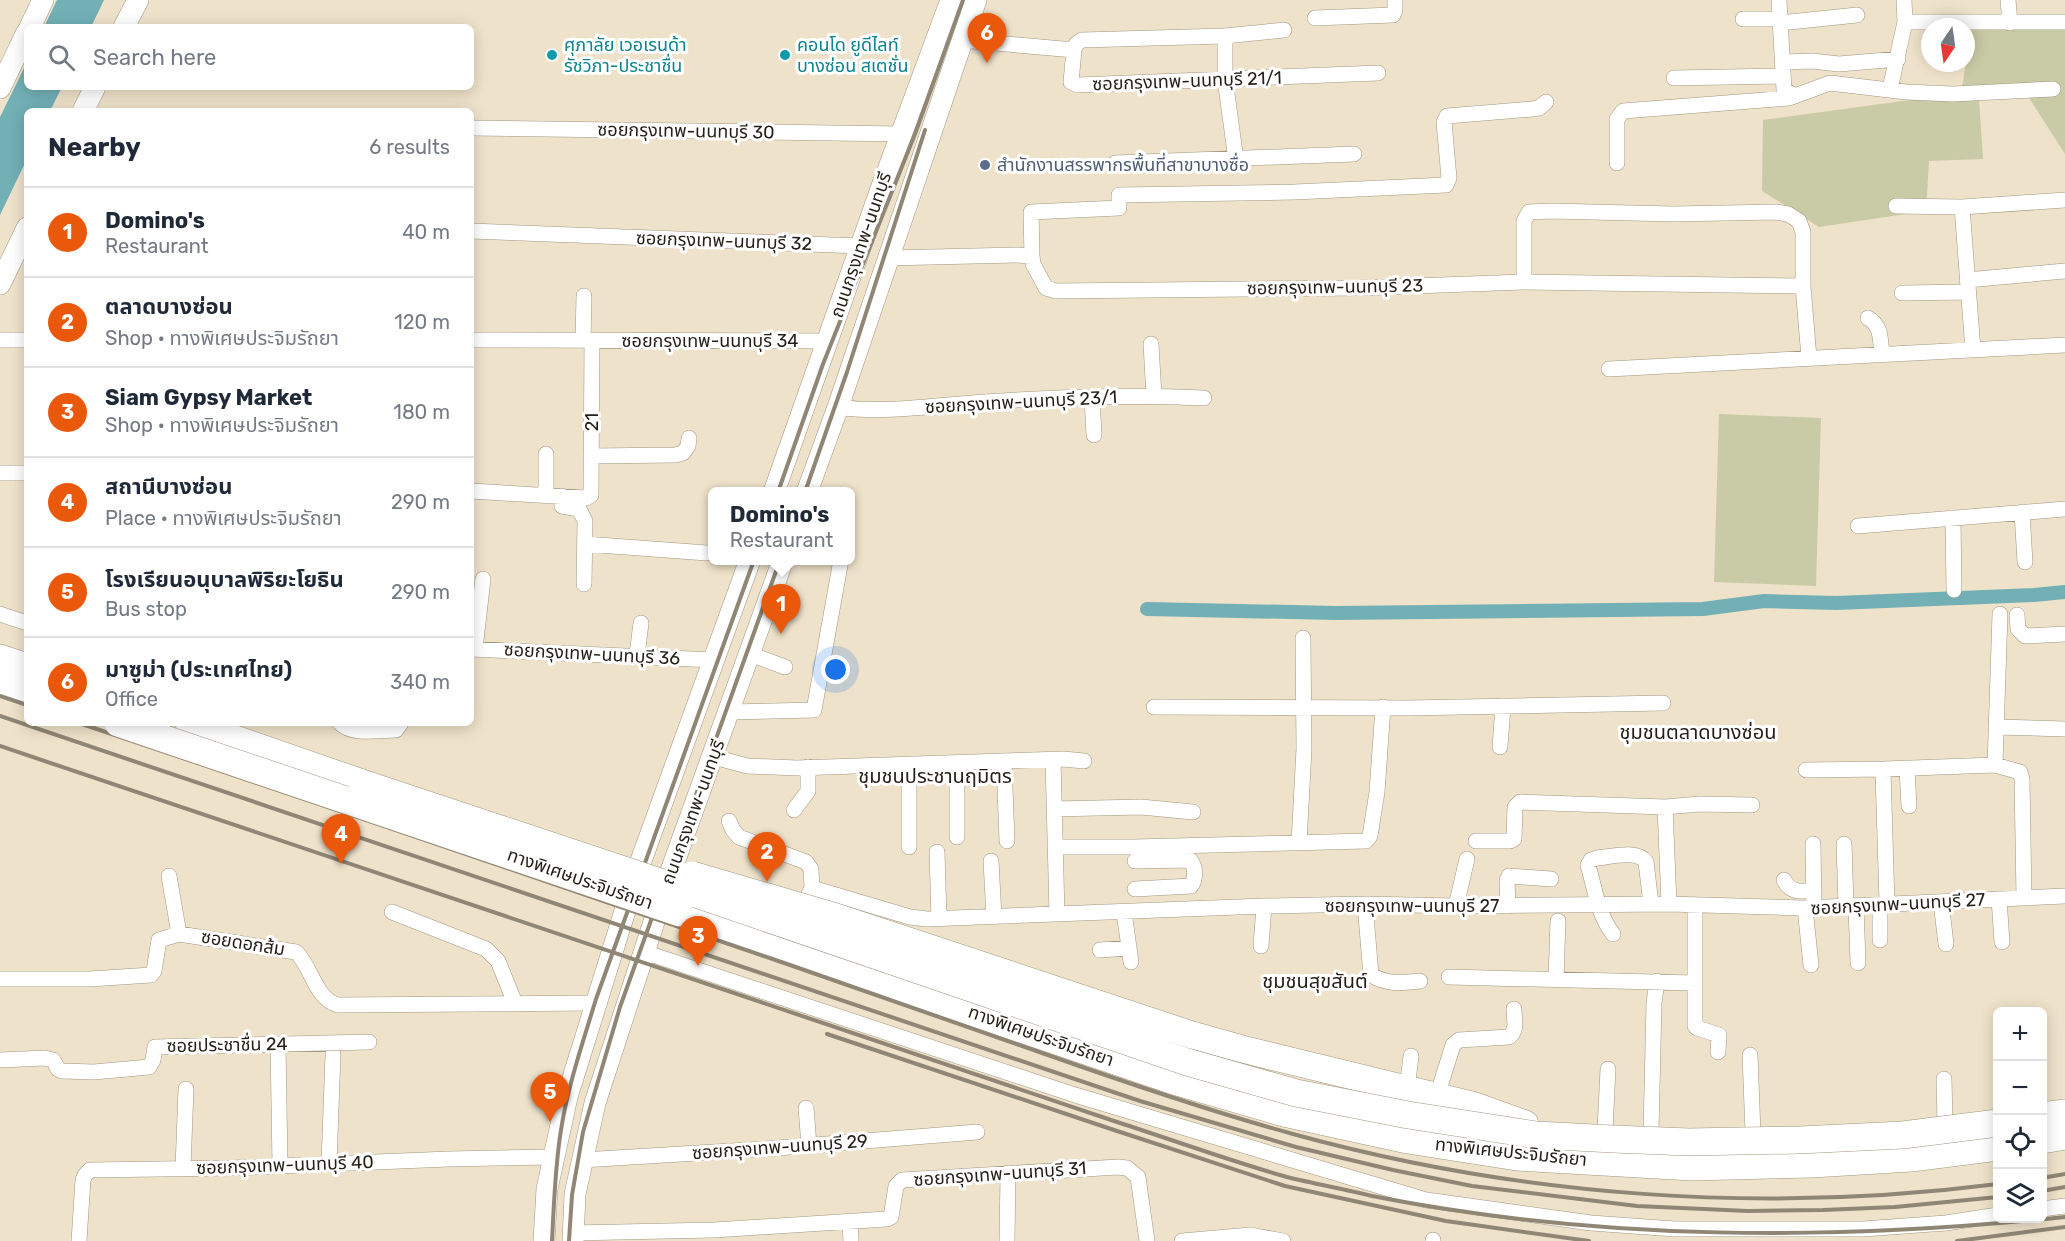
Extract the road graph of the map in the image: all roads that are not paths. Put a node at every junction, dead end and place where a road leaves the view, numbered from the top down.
1 (43, 0) edge
2 (138, 0) edge
3 (951, 0) edge
4 (976, 0) edge
5 (1395, 0) edge
6 (1779, 0) edge
7 (1904, 0) edge
8 (2008, 0) edge
9 (1857, 15) dead end
10 (1315, 18) dead end
11 (1743, 19) dead end
12 (1780, 21) junction
13 (1905, 22) junction
14 (2065, 22) edge
15 (2010, 23) junction
16 (31, 24) edge
17 (126, 24) edge
18 (1284, 30) dead end
19 (1225, 36) junction
20 (24, 38) edge
21 (961, 40) junction
22 (1074, 50) junction
23 (1898, 59) junction
24 (1783, 69) junction
25 (1378, 73) dead end
26 (1674, 78) dead end
27 (1225, 80) junction
28 (0, 88) edge
29 (2053, 89) dead end
30 (94, 90) edge
31 (1890, 90) junction
32 (1789, 99) junction
33 (1546, 102) dead end
34 (84, 108) edge
35 (474, 128) edge
36 (902, 134) junction
37 (928, 140) junction
38 (1354, 154) dead end
39 (1236, 160) junction
40 (1617, 162) dead end
41 (1114, 163) dead end
42 (2065, 200) edge
43 (1896, 206) dead end
44 (1962, 207) junction
45 (474, 231) edge
46 (24, 234) edge
47 (860, 246) junction
48 (1032, 256) junction
49 (888, 258) junction
50 (2065, 272) edge
51 (1524, 282) junction
52 (0, 284) edge
53 (1803, 286) junction
54 (1967, 286) junction
55 (1902, 293) dead end
56 (584, 296) dead end
57 (1868, 318) dead end
58 (0, 340) edge
59 (24, 340) edge
60 (474, 340) edge
61 (587, 341) junction
62 (828, 341) junction
63 (1151, 344) dead end
64 (2065, 345) edge
65 (1973, 350) junction
66 (1882, 354) junction
67 (1809, 358) junction
68 (1610, 369) dead end
69 (1154, 396) junction
70 (1092, 398) junction
71 (1204, 398) dead end
72 (838, 407) junction
73 (1094, 435) dead end
74 (689, 438) dead end
75 (546, 454) dead end
76 (591, 456) junction
77 (0, 473) edge
78 (24, 473) edge
79 (776, 487) edge
80 (809, 487) edge
81 (474, 491) edge
82 (540, 499) junction
83 (562, 501) junction
84 (2065, 509) edge
85 (2022, 512) junction
86 (1953, 518) junction
87 (1858, 526) dead end
88 (585, 544) junction
89 (707, 552) dead end
90 (2025, 562) dead end
91 (748, 565) edge
92 (753, 565) edge
93 (840, 565) edge
94 (780, 570) edge
95 (483, 579) dead end
96 (584, 584) dead end
97 (1954, 590) dead end
98 (0, 614) edge
99 (2000, 614) dead end
100 (2017, 615) dead end
101 (24, 623) edge
102 (641, 623) dead end
103 (2065, 634) edge
104 (1303, 638) dead end
105 (474, 642) edge
106 (474, 649) edge
107 (0, 650) edge
108 (750, 654) junction
109 (637, 656) junction
110 (0, 658) edge
111 (24, 658) edge
112 (714, 660) junction
113 (24, 666) edge
114 (785, 667) dead end
115 (0, 683) edge
116 (24, 691) edge
117 (1663, 703) dead end
118 (1503, 706) junction
119 (1154, 707) dead end
120 (1304, 707) junction
121 (1383, 707) junction
122 (730, 712) junction
123 (127, 726) edge
124 (198, 726) edge
125 (220, 726) edge
126 (342, 726) edge
127 (399, 726) edge
128 (1996, 727) junction
129 (2065, 729) edge
130 (1500, 747) dead end
131 (714, 757) junction
132 (1053, 760) junction
133 (1084, 761) dead end
134 (1004, 762) junction
135 (957, 763) junction
136 (909, 765) junction
137 (1995, 765) junction
138 (808, 767) junction
139 (1907, 768) junction
140 (1884, 769) junction
141 (1806, 770) dead end
142 (362, 783) junction
143 (1752, 804) dead end
144 (1909, 806) dead end
145 (1665, 807) junction
146 (1054, 809) junction
147 (794, 810) dead end
148 (1193, 812) dead end
149 (729, 821) dead end
150 (957, 837) dead end
151 (1006, 841) dead end
152 (1476, 841) dead end
153 (1299, 843) junction
154 (1812, 844) dead end
155 (1844, 844) dead end
156 (909, 847) dead end
157 (1055, 847) junction
158 (937, 852) dead end
159 (1134, 854) junction
160 (1467, 859) dead end
161 (991, 861) dead end
162 (638, 869) junction
163 (169, 876) dead end
164 (1551, 879) dead end
165 (1784, 880) dead end
166 (667, 882) junction
167 (812, 888) junction
168 (1135, 889) junction
169 (1814, 890) junction
170 (2065, 896) edge
171 (2024, 898) junction
172 (1999, 899) junction
173 (1941, 902) junction
174 (1365, 904) junction
175 (1600, 904) junction
176 (1651, 904) junction
177 (1669, 904) junction
178 (1883, 904) junction
179 (1695, 905) junction
180 (1264, 906) junction
181 (1456, 906) junction
182 (1508, 906) junction
183 (1851, 906) junction
184 (1810, 908) junction
185 (392, 912) dead end
186 (1130, 912) junction
187 (1057, 914) junction
188 (994, 917) junction
189 (939, 918) junction
190 (1558, 921) dead end
191 (789, 930) junction
192 (178, 933) junction
193 (1613, 934) dead end
194 (1880, 940) dead end
195 (2002, 942) dead end
196 (1946, 944) dead end
197 (1261, 946) dead end
198 (1100, 950) dead end
199 (644, 952) junction
200 (1858, 963) dead end
201 (1811, 965) dead end
202 (1449, 977) dead end
203 (0, 979) edge
204 (1556, 979) junction
205 (1420, 981) dead end
206 (1657, 981) junction
207 (1694, 983) junction
208 (515, 1003) junction
209 (596, 1003) junction
210 (1514, 1009) dead end
211 (369, 1041) dead end
212 (278, 1044) junction
213 (1718, 1052) dead end
214 (333, 1054) dead end
215 (1750, 1054) dead end
216 (1412, 1056) dead end
217 (0, 1060) edge
218 (1608, 1069) dead end
219 (1944, 1078) dead end
220 (186, 1089) dead end
221 (1407, 1089) junction
222 (1437, 1096) junction
223 (1292, 1102) junction
224 (2065, 1103) edge
225 (2047, 1106) edge
226 (806, 1108) dead end
227 (2065, 1113) edge
228 (1993, 1115) edge
229 (2047, 1115) edge
230 (1945, 1123) junction
231 (1525, 1124) junction
232 (1993, 1124) edge
233 (2065, 1128) edge
234 (1605, 1130) junction
235 (2047, 1131) edge
236 (976, 1132) dead end
237 (1652, 1132) junction
238 (1753, 1133) junction
239 (2065, 1136) edge
240 (2047, 1139) edge
241 (1993, 1140) edge
242 (808, 1145) junction
243 (1993, 1148) edge
244 (553, 1157) junction
245 (582, 1160) junction
246 (329, 1164) junction
247 (280, 1165) junction
248 (183, 1168) junction
249 (1008, 1173) junction
250 (2065, 1206) edge
251 (2047, 1208) edge
252 (1993, 1216) edge
253 (850, 1222) junction
254 (714, 1235) edge
255 (573, 1237) edge
256 (79, 1241) edge
257 (544, 1241) edge
258 (851, 1241) edge
259 (1008, 1241) edge
260 (1147, 1241) edge
261 (1182, 1241) edge
262 (1283, 1241) edge

1 - 16 main road
2 - 17 main road
3 - 36 main road, ถนนกรุงเทพ-นนทบุรี
4 - 21 main road, ถนนกรุงเทพ-นนทบุรี
5 - 10 street
6 - 12 street
7 - 13 street
8 - 15 street
9 - 12 street
11 - 12 street
12 - 24 street
13 - 15 street
13 - 23 street
14 - 15 street
18 - 19 street
19 - 22 street
19 - 27 street
20 - 28 main road
21 - 22 street
21 - 37 main road, ถนนกรุงเทพ-นนทบุรี
22 - 27 street, ซอยกรุงเทพ-นนทบุรี 21/1
23 - 24 street
23 - 31 street
24 - 26 street
24 - 32 street
25 - 27 street, ซอยกรุงเทพ-นนทบุรี 21/1
27 - 39 street
29 - 31 street
30 - 34 main road
31 - 32 street
32 - 40 street
33 - 48 street
35 - 36 street, ซอยกรุงเทพ-นนทบุรี 30
36 - 37 main road
36 - 47 main road, ถนนกรุงเทพ-นนทบุรี
37 - 49 main road, ถนนกรุงเทพ-นนทบุรี
38 - 39 street
39 - 41 street
42 - 44 street
43 - 44 street
44 - 54 street
45 - 47 street, ซอยกรุงเทพ-นนทบุรี 32
46 - 52 main road
47 - 62 main road, ถนนกรุงเทพ-นนทบุรี
48 - 49 street
48 - 51 street, ซอยกรุงเทพ-นนทบุรี 23
49 - 72 main road, ถนนกรุงเทพ-นนทบุรี
50 - 54 street
51 - 53 street, ซอยกรุงเทพ-นนทบุรี 23
51 - 53 street
53 - 67 street
54 - 55 street
54 - 65 street
56 - 61 street, 21
57 - 66 street
58 - 59 street
60 - 61 street, ซอยกรุงเทพ-นนทบุรี 34
61 - 62 street, ซอยกรุงเทพ-นนทบุรี 34
61 - 76 street, 21
62 - 79 main road, ถนนกรุงเทพ-นนทบุรี
63 - 69 street
64 - 65 street
65 - 66 street
66 - 67 street
67 - 68 street
69 - 70 street, ซอยกรุงเทพ-นนทบุรี 23/1
69 - 71 street, ซอยกรุงเทพ-นนทบุรี 23/1
70 - 72 street, ซอยกรุงเทพ-นนทบุรี 23/1
70 - 73 street
72 - 80 main road, ถนนกรุงเทพ-นนทบุรี
74 - 76 street
75 - 82 street
76 - 83 street, 21
77 - 78 street
81 - 82 street
82 - 83 street
83 - 88 street
84 - 85 street
85 - 86 street
85 - 90 street
86 - 87 street
86 - 97 street
88 - 89 street
88 - 96 street
91 - 112 main road, ถนนกรุงเทพ-นนทบุรี
92 - 94 main road
93 - 122 street
94 - 108 main road, ถนนกรุงเทพ-นนทบุรี
95 - 105 street
98 - 101 street
99 - 128 street
100 - 103 street
102 - 109 street
104 - 120 street
106 - 109 street, ซอยกรุงเทพ-นนทบุรี 36
107 - 111 main road
108 - 114 street
108 - 122 main road, ถนนกรุงเทพ-นนทบุรี
109 - 112 street, ซอยกรุงเทพ-นนทบุรี 36
110 - 113 highway
112 - 162 main road, ถนนกรุงเทพ-นนทบุรี
115 - 116 highway
117 - 118 street
118 - 121 street
118 - 130 street
119 - 120 street
120 - 121 street
120 - 153 street
121 - 153 street
122 - 131 main road, ถนนกรุงเทพ-นนทบุรี
123 - 243 highway, ทางพิเศษประจิมรัถยา, bridge
124 - 142 highway, ทางพิเศษประจิมรัถยา
125 - 162 main road
126 - 127 street
128 - 129 street
128 - 137 street
131 - 138 street
131 - 166 main road, ถนนกรุงเทพ-นนทบุรี
132 - 133 street
132 - 134 street
132 - 146 street
134 - 135 street
134 - 151 street
135 - 136 street
135 - 150 street
136 - 138 street
136 - 156 street
137 - 139 street
137 - 171 street
138 - 147 street
139 - 140 street
139 - 144 street
140 - 141 street
140 - 178 street
142 - 221 highway, bridge
142 - 232 highway, ทางพิเศษประจิมรัถยา, bridge
143 - 145 street
145 - 152 street
145 - 177 street
146 - 148 street
146 - 157 street
149 - 167 street
153 - 159 street
154 - 169 street
155 - 183 street
157 - 159 street
157 - 187 street
158 - 189 street
159 - 168 street
159 - 168 street
160 - 181 street
161 - 188 street
162 - 166 main road
162 - 209 main road, ถนนกรุงเทพ-นนทบุรี
163 - 192 street
164 - 182 street
165 - 169 street
166 - 191 main road
166 - 199 main road, ถนนกรุงเทพ-นนทบุรี
167 - 189 street, ซอยกรุงเทพ-นนทบุรี 27
167 - 191 street
168 - 186 street
169 - 184 street
170 - 171 street, ซอยกรุงเทพ-นนทบุรี 27
171 - 172 street, ซอยกรุงเทพ-นนทบุรี 27
172 - 173 street, ซอยกรุงเทพ-นนทบุรี 27
172 - 195 street
173 - 178 street, ซอยกรุงเทพ-นนทบุรี 27
173 - 196 street
174 - 180 street, ซอยกรุงเทพ-นนทบุรี 27
174 - 181 street, ซอยกรุงเทพ-นนทบุรี 27
174 - 205 street
175 - 176 street, ซอยกรุงเทพ-นนทบุรี 27
175 - 176 street
175 - 182 street, ซอยกรุงเทพ-นนทบุรี 27
175 - 193 street
176 - 177 street, ซอยกรุงเทพ-นนทบุรี 27
177 - 179 street, ซอยกรุงเทพ-นนทบุรี 27
178 - 183 street, ซอยกรุงเทพ-นนทบุรี 27
178 - 194 street
179 - 184 street, ซอยกรุงเทพ-นนทบุรี 27
179 - 207 street
180 - 186 street, ซอยกรุงเทพ-นนทบุรี 27
180 - 197 street
181 - 182 street, ซอยกรุงเทพ-นนทบุรี 27
183 - 184 street, ซอยกรุงเทพ-นนทบุรี 27
183 - 200 street
184 - 201 street
185 - 208 street
186 - 187 street, ซอยกรุงเทพ-นนทบุรี 27
186 - 198 street
187 - 188 street, ซอยกรุงเทพ-นนทบุรี 27
188 - 189 street, ซอยกรุงเทพ-นนทบุรี 27
190 - 204 street
191 - 223 main road
192 - 203 street, ซอยดอกส้ม
192 - 208 street, ซอยดอกส้ม
199 - 245 main road, ถนนกรุงเทพ-นนทบุรี
199 - 252 street
202 - 204 street
204 - 206 street
206 - 207 street
206 - 237 street
207 - 213 street
208 - 209 street, ซอยดอกส้ม
209 - 244 main road, ถนนกรุงเทพ-นนทบุรี
210 - 222 street
211 - 212 street, ซอยประชาชื่น 24
212 - 217 street, ซอยประชาชื่น 24
212 - 247 street
214 - 246 street
215 - 238 street
216 - 221 street
218 - 234 street
219 - 230 street
220 - 248 street
221 - 222 highway
222 - 231 highway
223 - 231 main road
223 - 241 main road
224 - 225 main road
226 - 242 street
227 - 229 highway
228 - 230 main road
230 - 238 main road
231 - 234 main road
233 - 235 main road
234 - 237 main road
236 - 242 street, ซอยกรุงเทพ-นนทบุรี 29
237 - 238 main road
239 - 240 highway
242 - 245 street, ซอยกรุงเทพ-นนทบุรี 29
244 - 246 street, ซอยกรุงเทพ-นนทบุรี 40
244 - 257 main road, ถนนกรุงเทพ-นนทบุรี
245 - 255 main road, ถนนกรุงเทพ-นนทบุรี
246 - 247 street, ซอยกรุงเทพ-นนทบุรี 40
247 - 248 street, ซอยกรุงเทพ-นนทบุรี 40
248 - 256 street, ซอยกรุงเทพ-นนทบุรี 40
249 - 253 street, ซอยกรุงเทพ-นนทบุรี 31
249 - 259 street
249 - 260 street, ซอยกรุงเทพ-นนทบุรี 31
250 - 251 street
253 - 254 street, ซอยกรุงเทพ-นนทบุรี 31
253 - 258 street
254 - 255 street, ซอยกรุงเทพ-นนทบุรี 31
261 - 262 street

